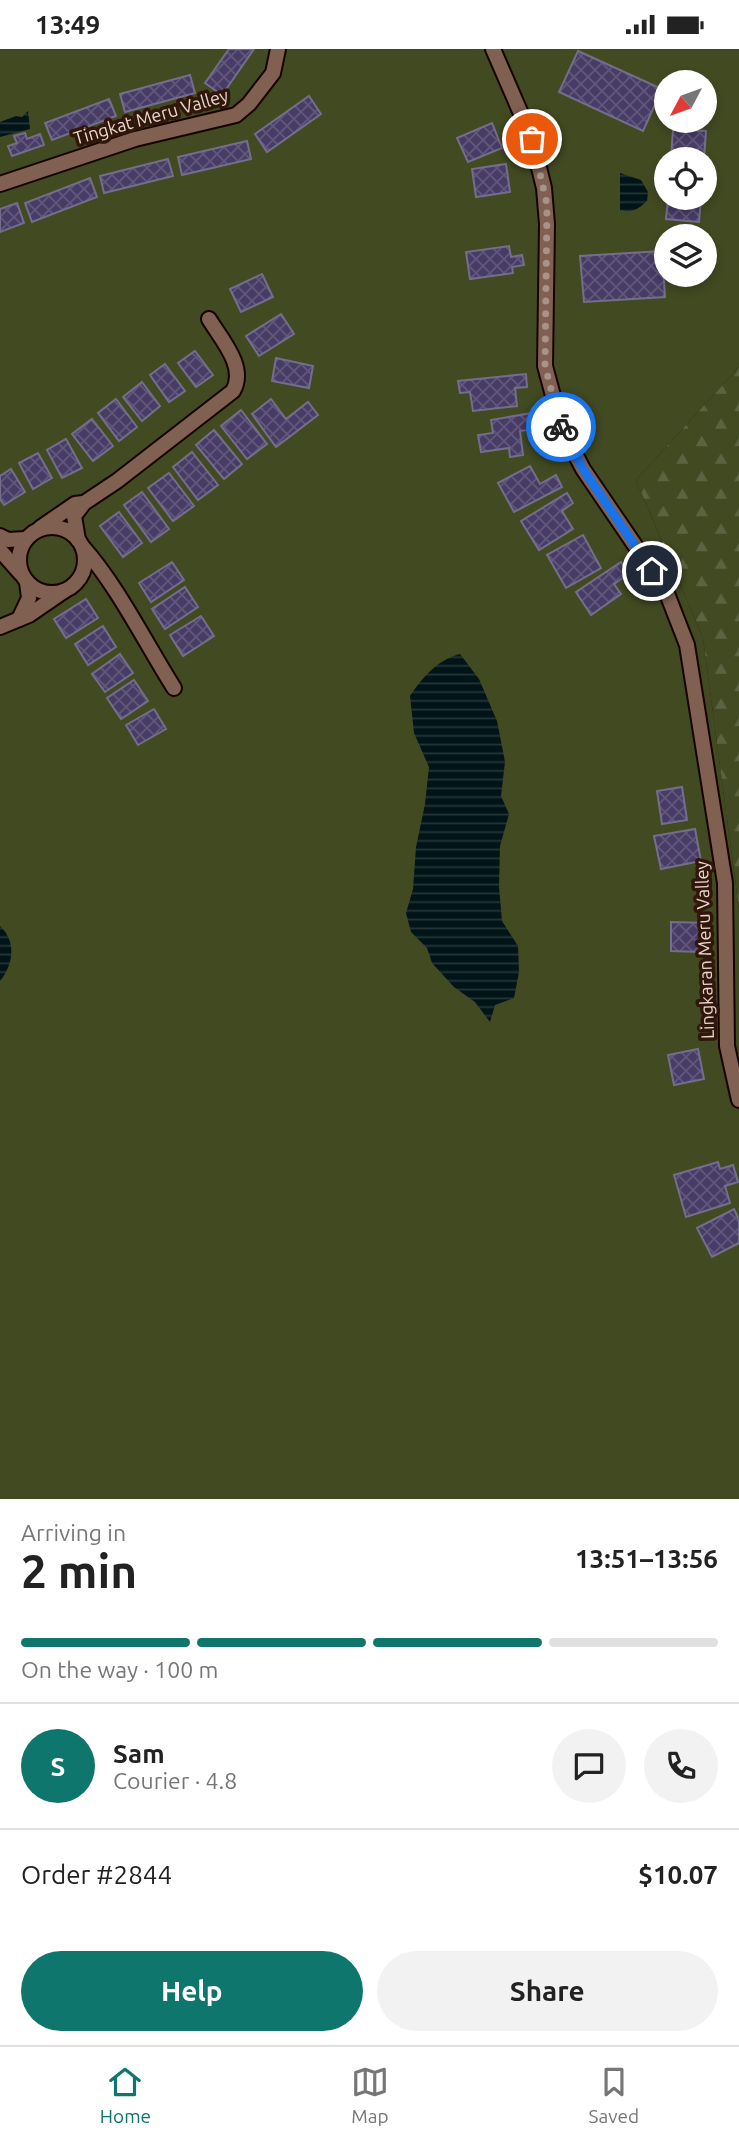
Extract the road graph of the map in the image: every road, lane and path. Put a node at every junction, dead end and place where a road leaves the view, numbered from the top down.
1 (278, 49) edge
2 (494, 49) edge
3 (0, 184) edge
4 (209, 319) dead end
5 (84, 503) junction
6 (38, 529) junction
7 (0, 536) edge
8 (25, 539) junction
9 (79, 542) junction
10 (0, 550) edge
11 (25, 578) junction
12 (72, 586) junction
13 (111, 588) junction
14 (19, 619) junction
15 (0, 627) edge
16 (174, 688) dead end
17 (739, 1100) edge

1 - 3 street, Tingkat Meru Valley
2 - 17 street, Lingkaran Meru Valley
4 - 5 street
5 - 6 street
5 - 9 street
6 - 8 street
6 - 9 street
7 - 8 street
8 - 11 street
9 - 12 street
9 - 13 street
10 - 11 street
11 - 12 street
11 - 14 street
12 - 13 street
12 - 14 street
13 - 16 street
14 - 15 street

